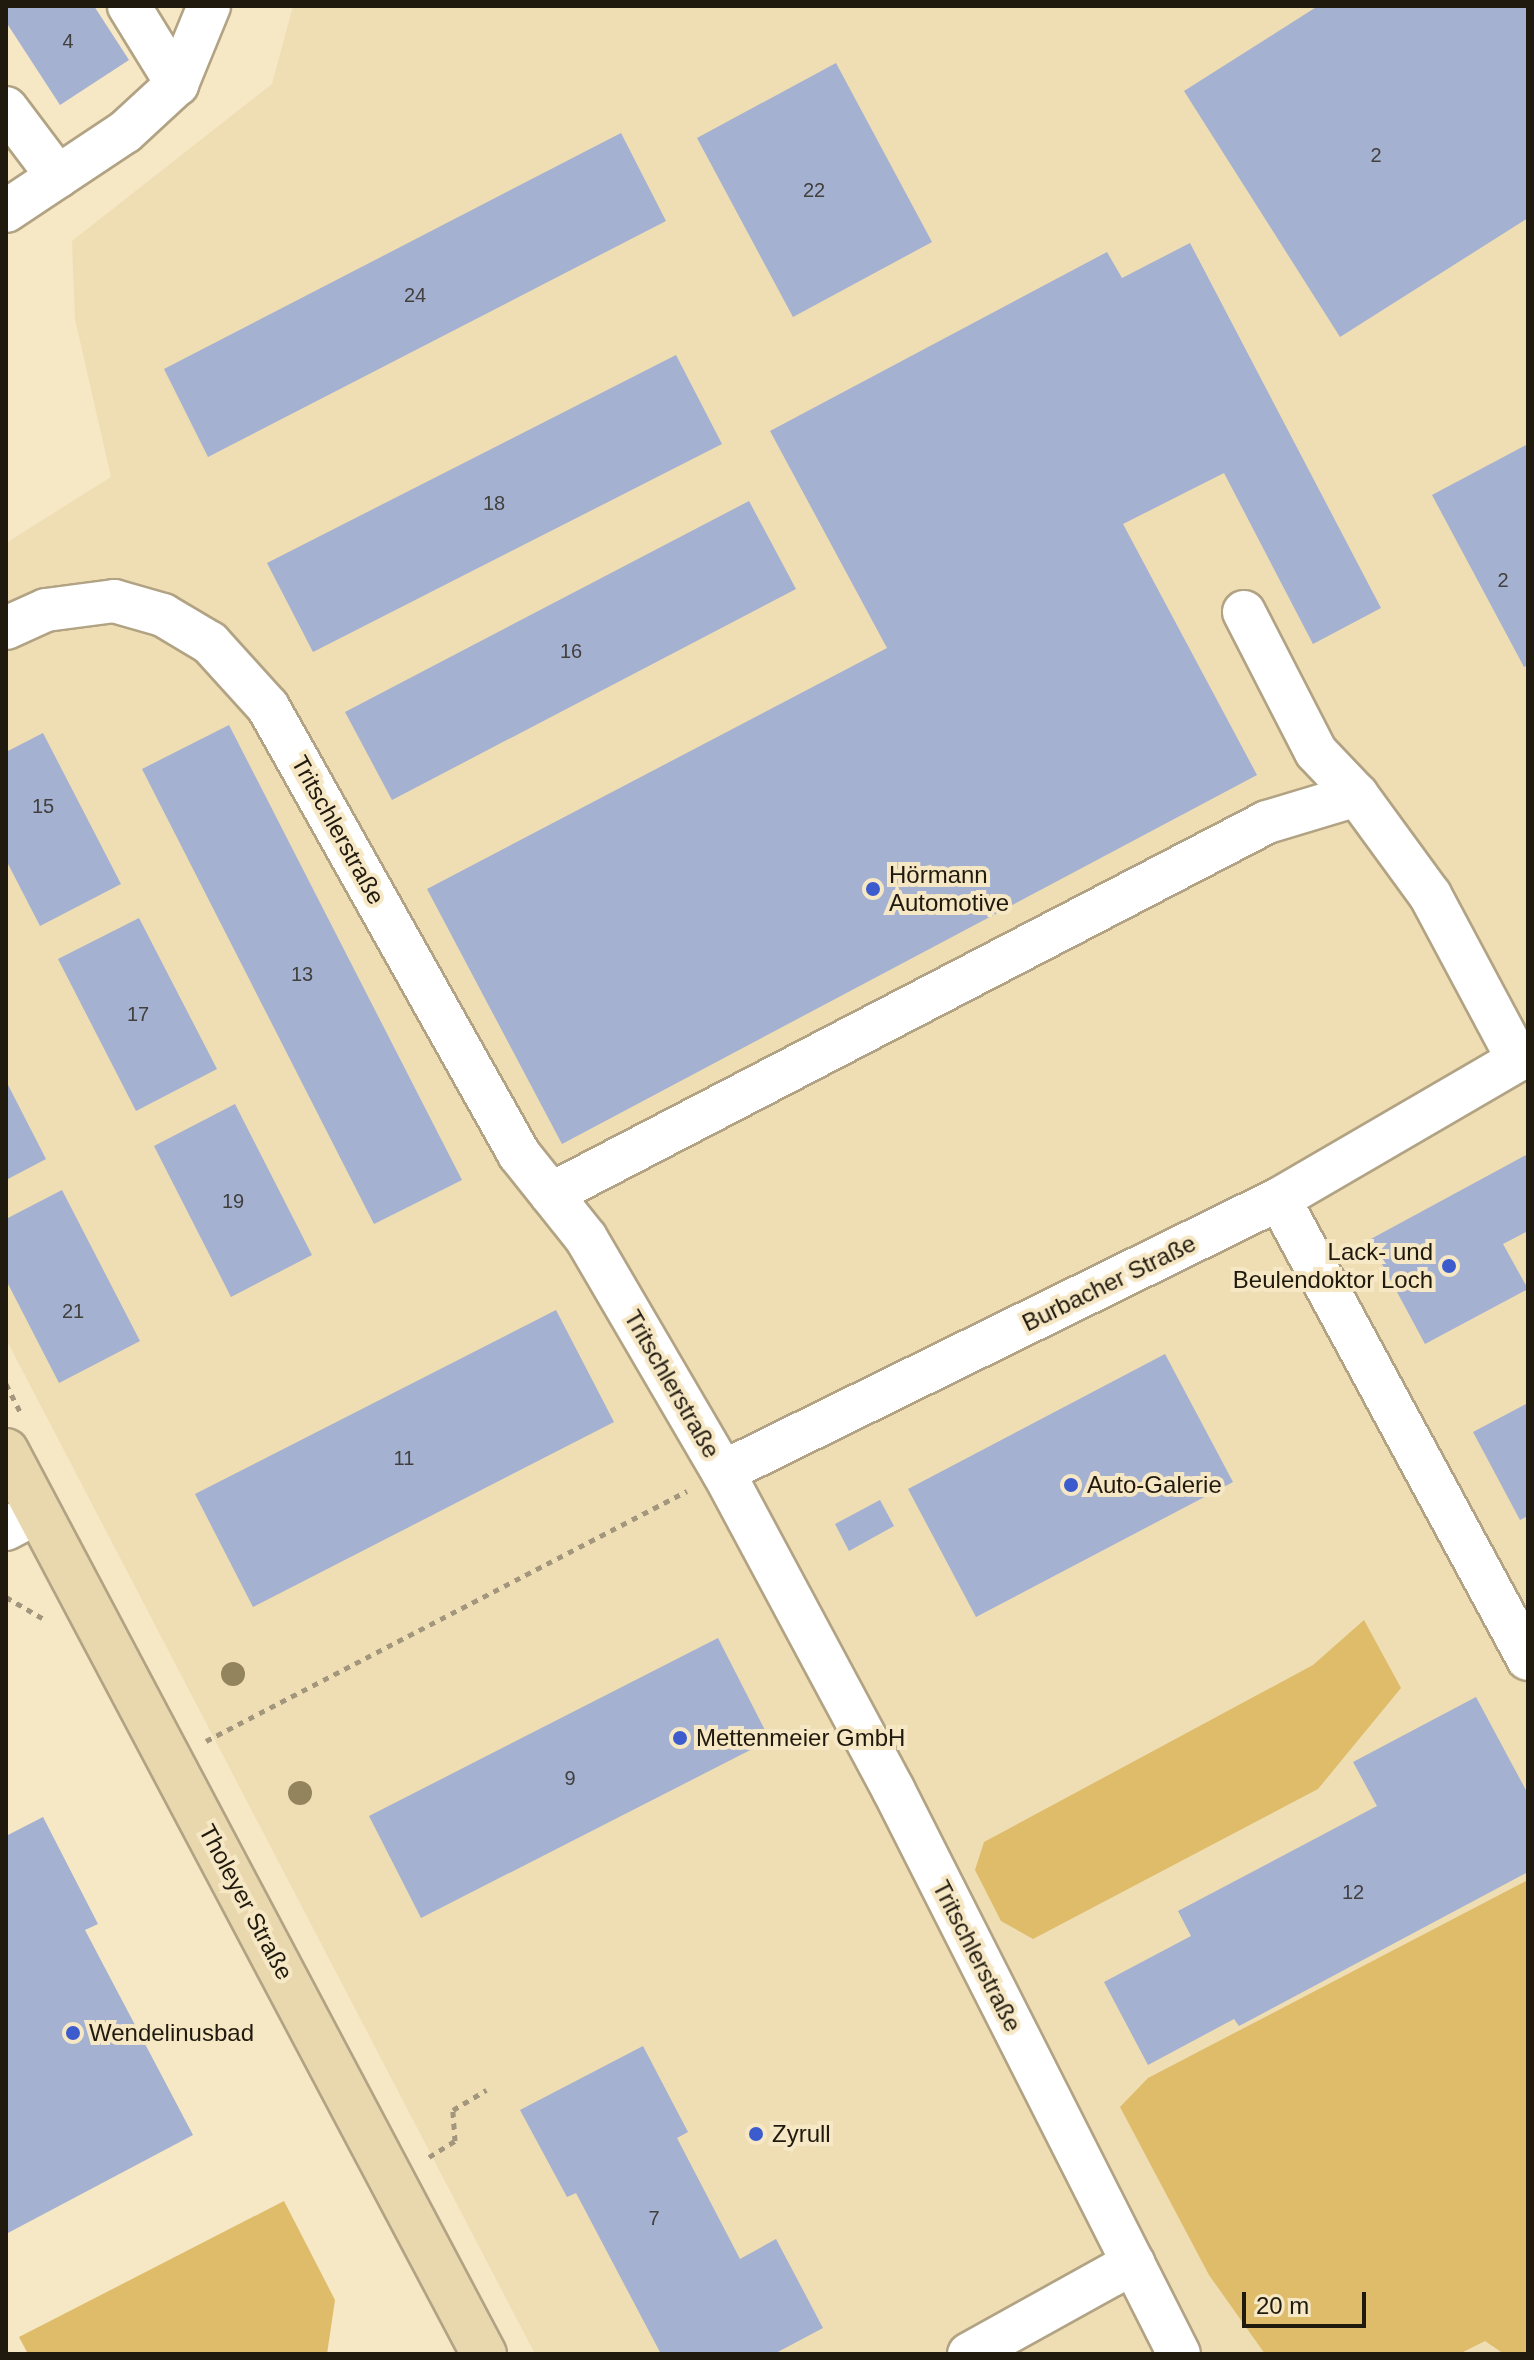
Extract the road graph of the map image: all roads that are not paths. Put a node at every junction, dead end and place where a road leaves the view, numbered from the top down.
1 (129, 6) edge
2 (209, 6) edge
3 (177, 84) junction
4 (6, 108) edge
5 (58, 177) junction
6 (6, 211) edge
7 (1244, 612) dead end
8 (6, 628) edge
9 (1357, 795) junction
10 (1523, 1057) edge
11 (551, 1194) junction
12 (1279, 1199) junction
13 (6, 1451) edge
14 (723, 1472) junction
15 (22, 1521) edge
16 (1528, 1659) edge
17 (1133, 2263) junction
18 (484, 2354) edge
19 (969, 2354) edge
20 (1179, 2354) edge

1 - 3 street
2 - 3 street
3 - 5 street
4 - 5 street
5 - 6 street
7 - 9 street
8 - 11 street, Tritschlerstraße
9 - 10 street
9 - 11 street
10 - 12 street, Burbacher Straße
11 - 14 street, Tritschlerstraße
12 - 14 street, Burbacher Straße
12 - 16 street
13 - 15 main road, Tholeyer Straße
14 - 17 street, Tritschlerstraße
15 - 18 main road, Tholeyer Straße
17 - 19 street
17 - 20 street, Tritschlerstraße

